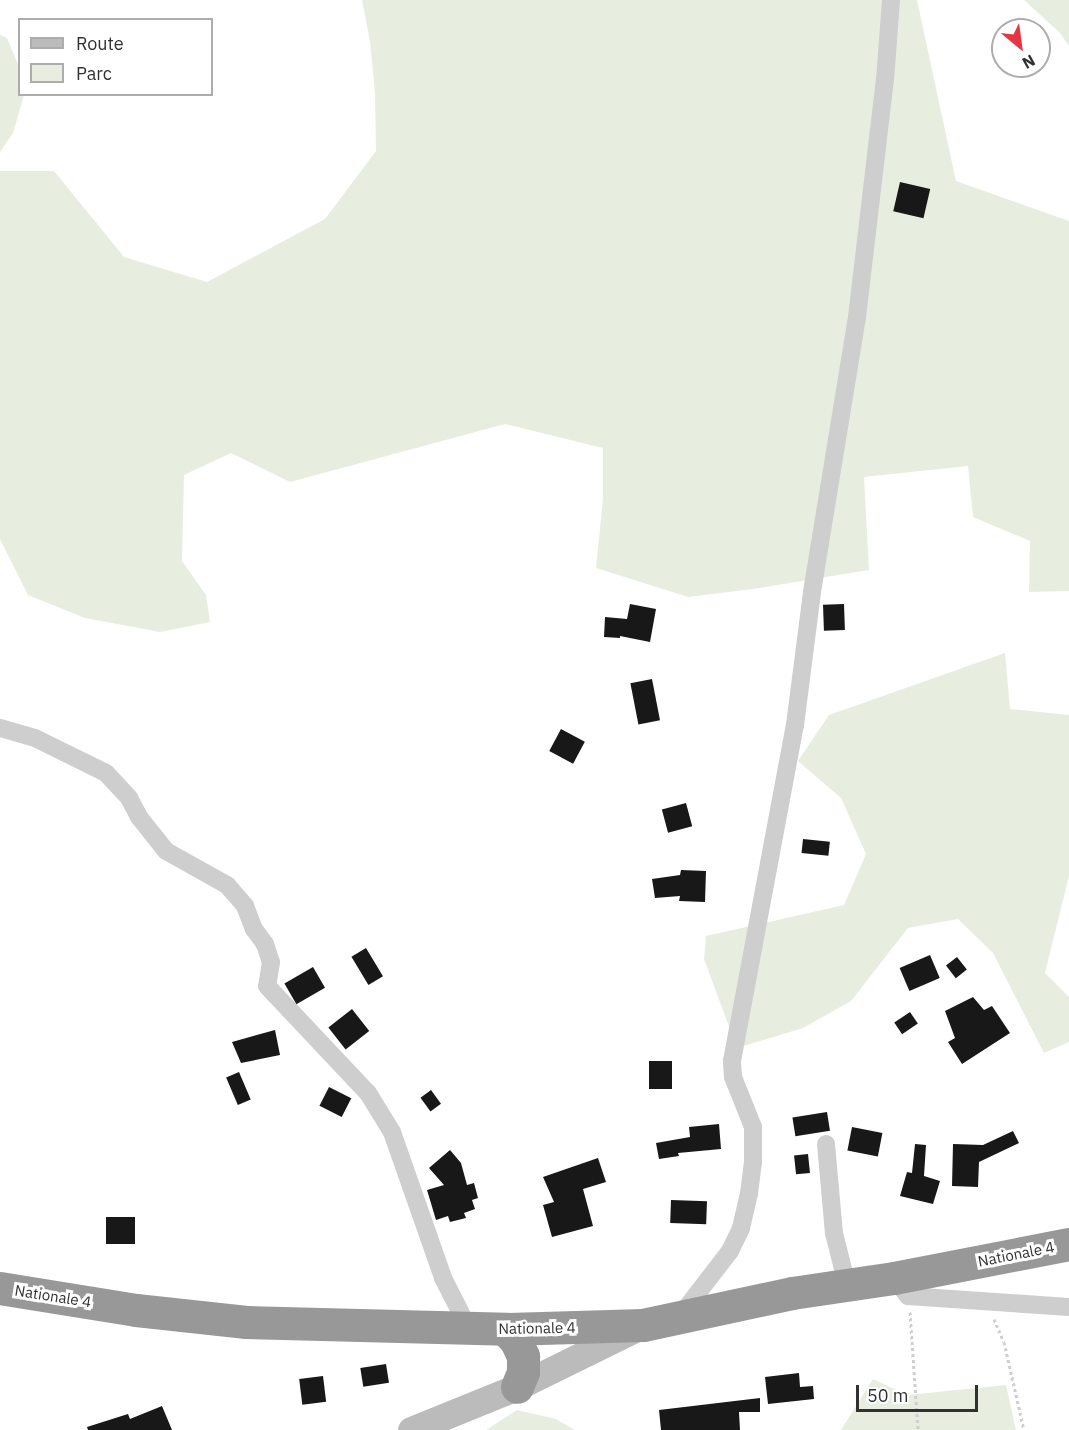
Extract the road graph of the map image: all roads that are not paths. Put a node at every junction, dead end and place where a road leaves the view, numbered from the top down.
1 (891, 0) edge
2 (0, 728) edge
3 (826, 1144) dead end
4 (1069, 1244) edge
5 (847, 1285) junction
6 (901, 1287) junction
7 (0, 1288) edge
8 (1069, 1307) edge
9 (680, 1316) junction
10 (643, 1325) junction
11 (469, 1329) junction
12 (505, 1329) junction
13 (517, 1387) junction
14 (411, 1430) edge

1 - 9 street
2 - 11 street
3 - 5 street
4 - 6 highway, Nationale 4
5 - 6 highway, Nationale 4
5 - 9 highway, Nationale 4
6 - 8 street
7 - 11 highway, Nationale 4
9 - 10 highway, Nationale 4
10 - 12 highway, Nationale 4
10 - 13 main road
11 - 12 highway, Nationale 4
12 - 13 highway
13 - 14 main road

